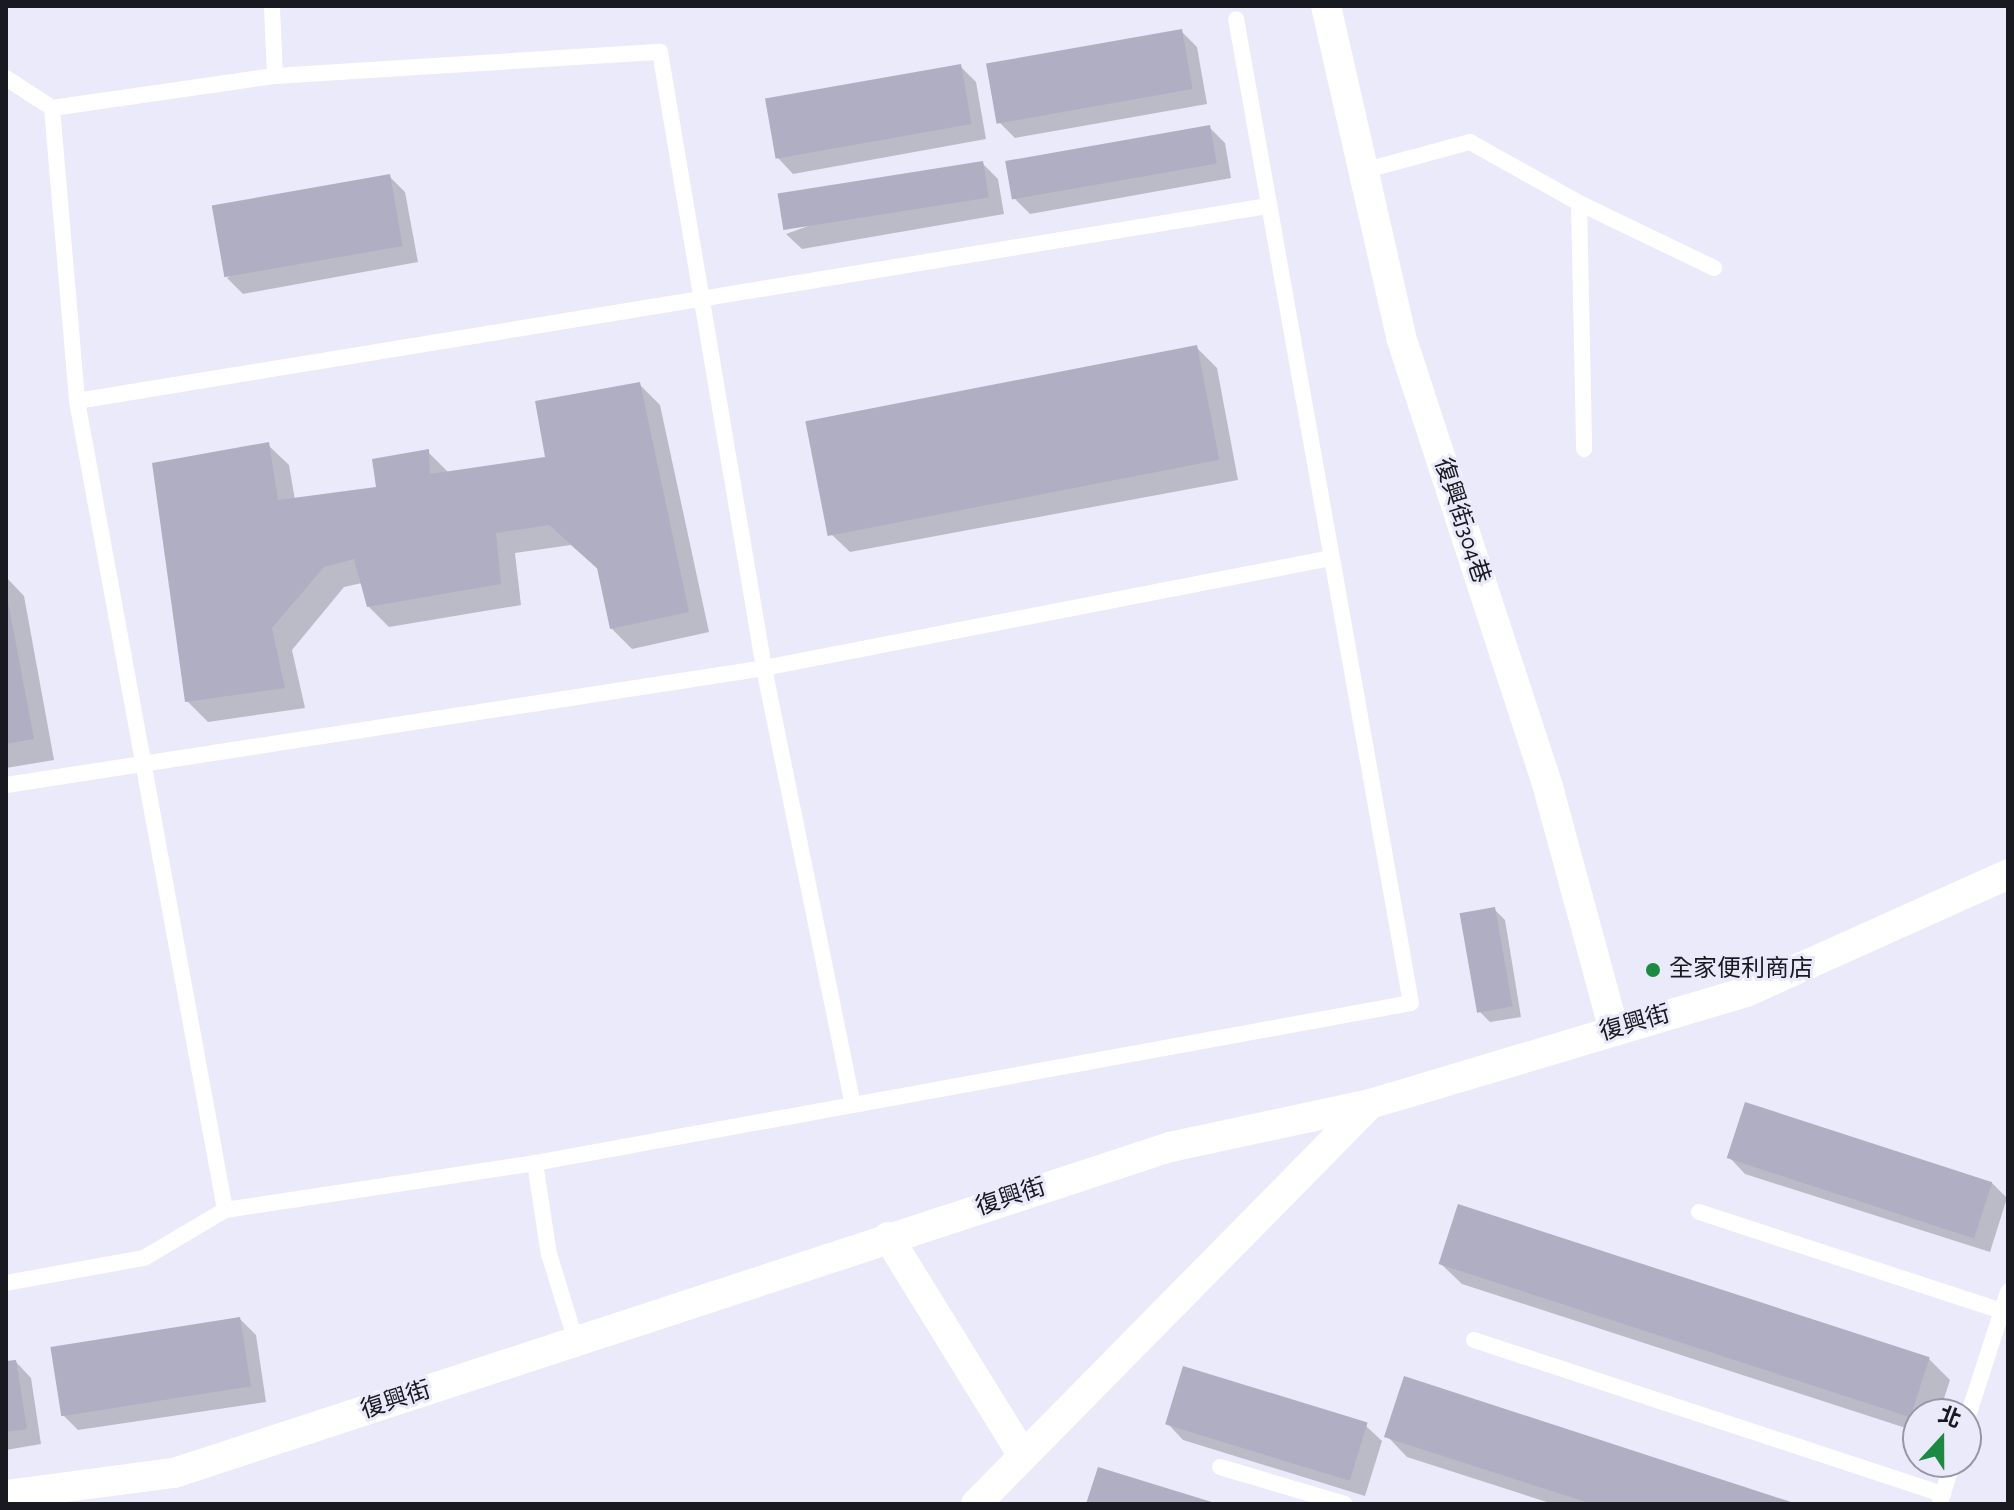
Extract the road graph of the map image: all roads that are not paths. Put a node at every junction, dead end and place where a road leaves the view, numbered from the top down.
1 (272, 6) edge
2 (1326, 6) edge
3 (1236, 19) dead end
4 (275, 76) junction
5 (6, 78) edge
6 (52, 108) junction
7 (1363, 171) junction
8 (1579, 203) junction
9 (1268, 206) junction
10 (1714, 268) dead end
11 (705, 298) junction
12 (77, 401) junction
13 (1584, 449) dead end
14 (1331, 558) junction
15 (764, 668) junction
16 (143, 766) junction
17 (6, 785) edge
18 (2008, 874) edge
19 (1614, 1031) junction
20 (853, 1104) junction
21 (1370, 1104) junction
22 (535, 1163) junction
23 (225, 1210) junction
24 (1699, 1212) dead end
25 (888, 1237) junction
26 (6, 1283) edge
27 (2008, 1292) edge
28 (2002, 1311) junction
29 (1474, 1340) dead end
30 (576, 1342) junction
31 (1974, 1398) edge
32 (1023, 1456) junction
33 (1220, 1467) dead end
34 (1948, 1478) edge
35 (6, 1495) edge
36 (1941, 1499) edge
37 (976, 1504) edge
38 (1345, 1504) edge

1 - 4 lane
2 - 7 street, 復興街304巷
3 - 9 lane
4 - 6 lane
4 - 11 lane
5 - 6 lane
6 - 12 lane
7 - 8 lane
7 - 19 street, 復興街304巷
8 - 10 lane
8 - 13 lane
9 - 11 lane
9 - 14 lane
11 - 12 lane
11 - 15 lane
12 - 16 lane
14 - 15 lane
14 - 20 lane
15 - 16 lane
15 - 20 lane
16 - 17 lane
16 - 23 lane
18 - 19 street, 復興街
19 - 21 street, 復興街
20 - 22 lane
21 - 25 street, 復興街
21 - 32 street
22 - 23 lane
22 - 30 lane
23 - 26 lane
24 - 28 lane
25 - 30 street, 復興街
25 - 32 street
27 - 28 lane
28 - 31 lane
29 - 36 lane
30 - 35 street, 復興街
32 - 37 street
33 - 38 lane
34 - 36 lane

